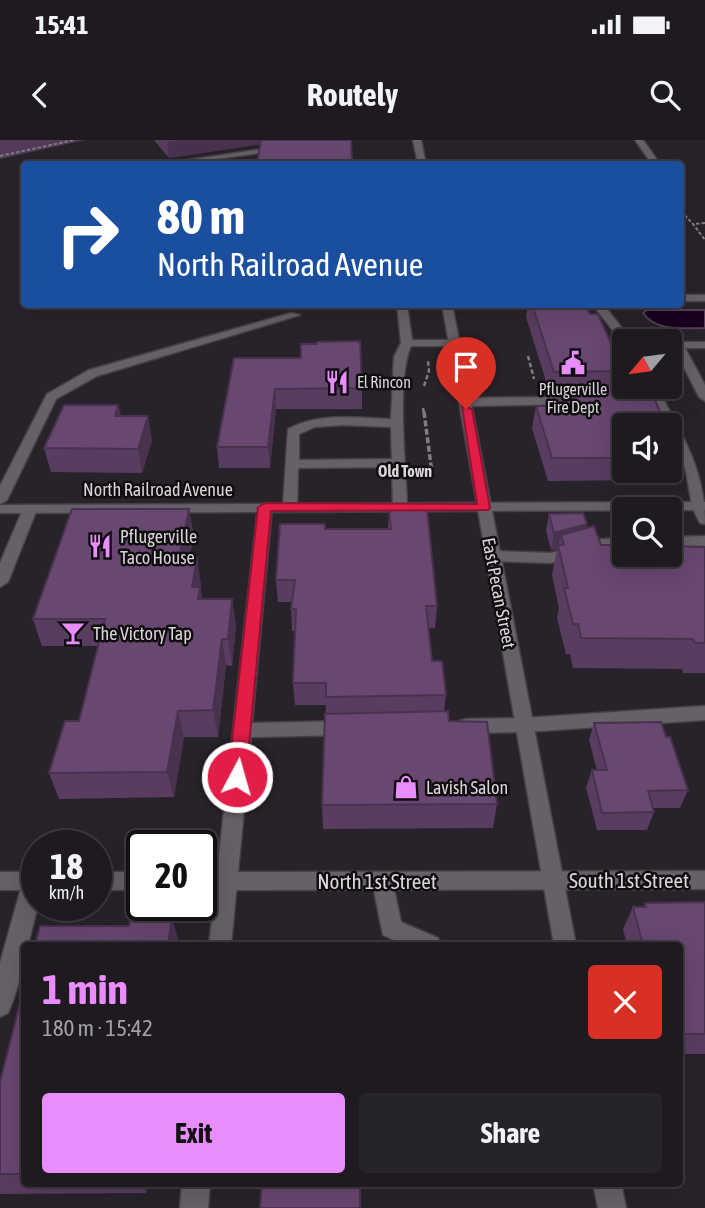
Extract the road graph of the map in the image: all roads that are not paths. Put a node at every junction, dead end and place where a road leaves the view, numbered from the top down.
1 (417, 140) edge
2 (639, 140) edge
3 (285, 147) edge
4 (186, 161) edge
5 (421, 161) edge
6 (654, 161) edge
7 (684, 298) edge
8 (705, 298) edge
9 (402, 308) edge
10 (448, 308) edge
11 (600, 308) edge
12 (295, 315) dead end
13 (617, 329) edge
14 (454, 343) junction
15 (407, 344) junction
16 (682, 345) edge
17 (705, 345) edge
18 (682, 358) edge
19 (705, 397) edge
20 (653, 399) edge
21 (589, 400) edge
22 (465, 402) junction
23 (397, 424) junction
24 (398, 463) junction
25 (292, 464) junction
26 (0, 500) edge
27 (702, 506) edge
28 (265, 507) junction
29 (290, 507) junction
30 (682, 507) edge
31 (400, 508) junction
32 (484, 508) junction
33 (612, 508) edge
34 (0, 509) edge
35 (30, 509) junction
36 (705, 520) edge
37 (705, 541) edge
38 (682, 542) edge
39 (612, 544) edge
40 (493, 556) junction
41 (0, 582) edge
42 (705, 713) edge
43 (524, 725) junction
44 (442, 727) edge
45 (362, 728) edge
46 (242, 730) junction
47 (553, 880) junction
48 (705, 880) edge
49 (0, 881) edge
50 (21, 881) edge
51 (217, 881) edge
52 (227, 881) junction
53 (383, 881) junction
54 (24, 921) edge
55 (220, 942) edge
56 (423, 942) edge
57 (564, 942) edge
58 (0, 1005) edge
59 (196, 1187) edge
60 (608, 1187) edge
61 (194, 1208) edge
62 (612, 1208) edge

1 - 5 street
2 - 6 street
3 - 4 street
7 - 8 street
9 - 15 street
10 - 14 street, East Pecan Street
11 - 13 street
12 - 26 street
14 - 15 street
14 - 22 street, East Pecan Street
15 - 23 street
16 - 17 street
18 - 19 street
20 - 27 street
21 - 22 street
22 - 32 street, East Pecan Street
23 - 24 street
23 - 25 street
24 - 25 street
24 - 31 street
25 - 29 street
27 - 30 street, North Railroad Avenue
27 - 36 street
28 - 29 street, North Railroad Avenue
28 - 35 street, North Railroad Avenue
28 - 46 street
29 - 31 street, North Railroad Avenue
31 - 32 street, North Railroad Avenue
32 - 33 street, North Railroad Avenue
32 - 40 street, East Pecan Street
34 - 35 street, North Railroad Avenue
35 - 41 street
37 - 38 street
39 - 40 street
40 - 43 street, East Pecan Street
42 - 43 street
43 - 44 street
43 - 47 street, East Pecan Street
45 - 46 street
46 - 52 street
47 - 48 street, South 1st Street
47 - 53 street, North 1st Street
47 - 57 street, East Pecan Street
49 - 50 street
51 - 52 street, North 1st Street
52 - 53 street, North 1st Street
52 - 55 street
53 - 56 street
54 - 58 street
59 - 61 street
60 - 62 street

